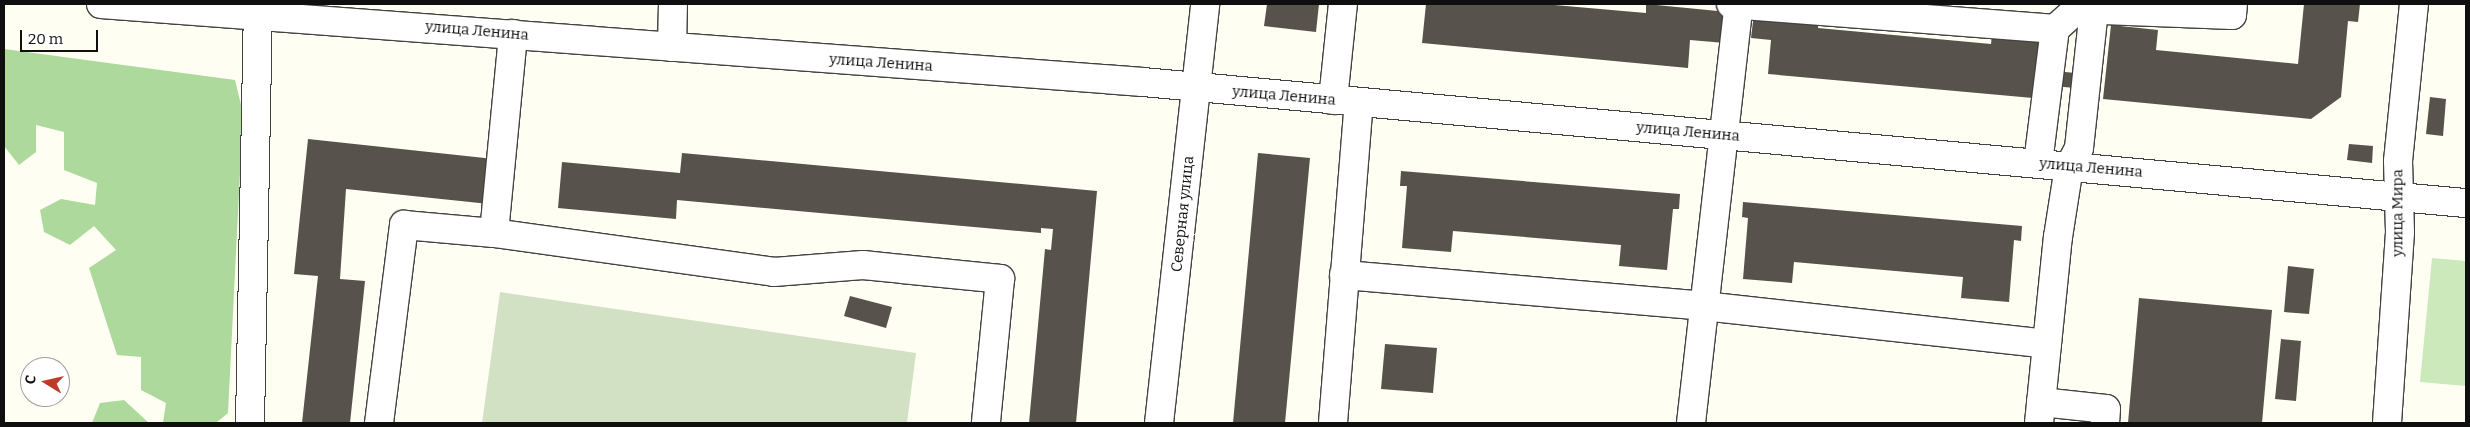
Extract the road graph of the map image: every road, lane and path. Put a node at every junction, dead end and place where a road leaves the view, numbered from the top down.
1 (101, 4) edge
2 (674, 4) edge
3 (1205, 4) edge
4 (1343, 4) edge
5 (1735, 4) edge
6 (2233, 4) edge
7 (2414, 4) edge
8 (289, 10) edge
9 (2094, 10) junction
10 (258, 14) junction
11 (404, 14) edge
12 (2055, 29) junction
13 (513, 34) junction
14 (672, 47) junction
15 (1196, 88) junction
16 (1346, 102) junction
17 (1725, 135) junction
18 (2038, 164) junction
19 (2069, 167) junction
20 (2397, 196) junction
21 (2466, 203) edge
22 (494, 233) junction
23 (1344, 275) junction
24 (1704, 306) junction
25 (2047, 344) junction
26 (2040, 412) edge
27 (250, 423) edge
28 (379, 423) edge
29 (986, 423) edge
30 (1159, 423) edge
31 (1334, 423) edge
32 (1691, 423) edge
33 (2105, 423) edge
34 (2387, 423) edge

1 - 10 street, улица Ленина
2 - 14 street
3 - 15 street, Северная улица
4 - 16 street
5 - 12 street
5 - 17 street
6 - 9 street
7 - 20 street, улица Мира
8 - 10 street, улица Ленина
8 - 11 street, улица Ленина
9 - 12 street
9 - 19 street
10 - 27 street
11 - 13 street, улица Ленина
12 - 18 street
13 - 14 street, улица Ленина
13 - 22 street
14 - 15 street, улица Ленина
15 - 16 street, улица Ленина
15 - 30 street, Северная улица
16 - 17 street, улица Ленина
16 - 23 street
17 - 18 street, улица Ленина
17 - 24 street
18 - 19 street, улица Ленина
19 - 20 street, улица Ленина
19 - 25 street
20 - 21 street, улица Ленина
20 - 34 street, улица Мира
22 - 28 street
22 - 29 street
23 - 24 street
23 - 31 street
24 - 25 street
24 - 32 street
25 - 26 street
26 - 33 street

